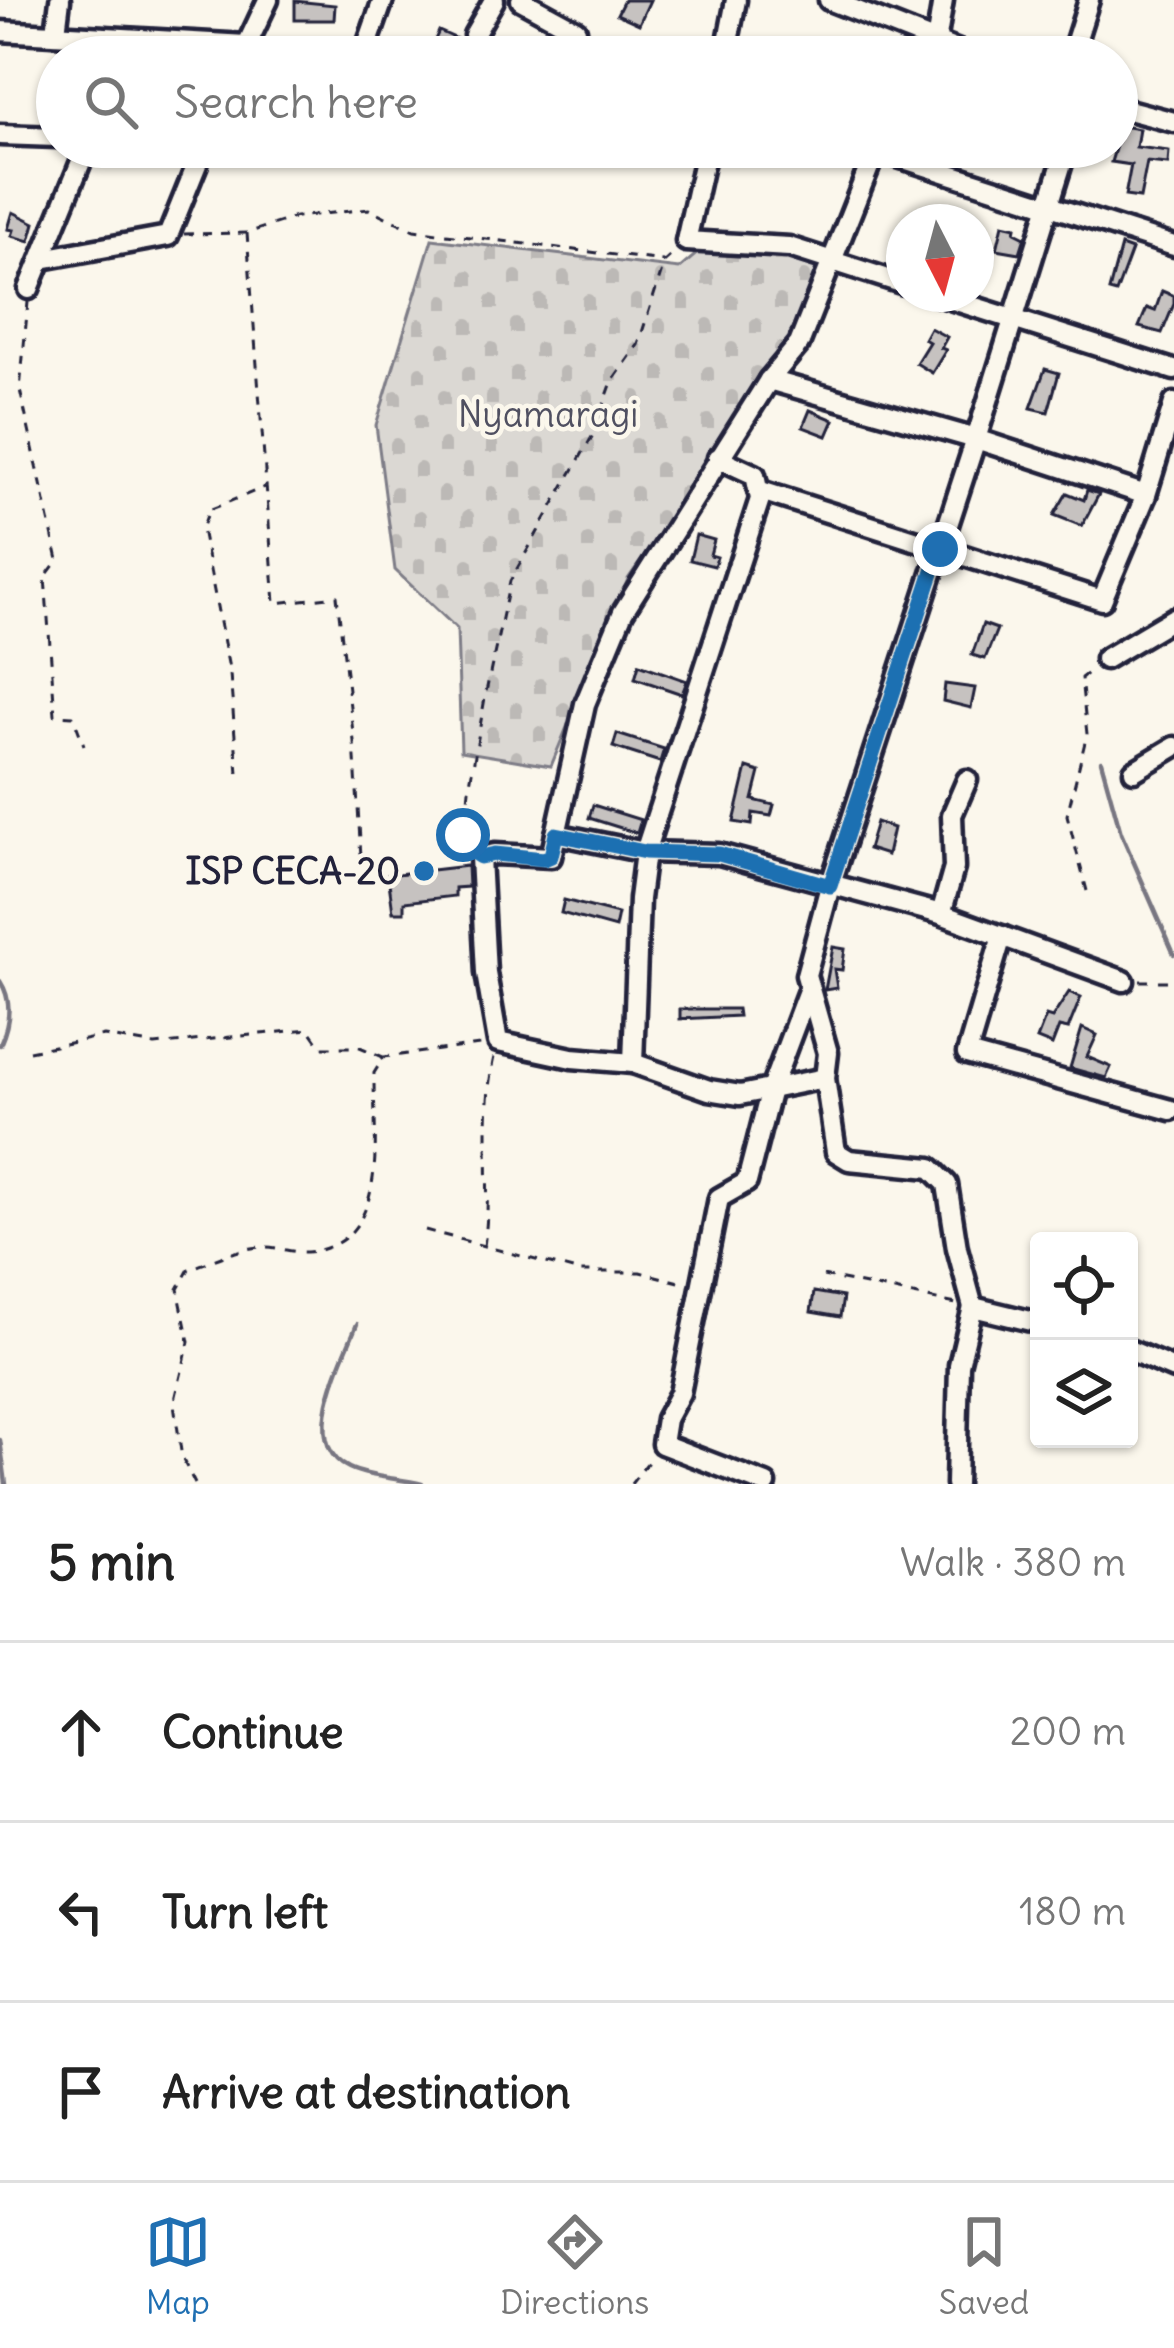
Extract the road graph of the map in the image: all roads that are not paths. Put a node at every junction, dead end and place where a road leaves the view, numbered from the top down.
1 (60, 0) edge
2 (268, 0) edge
3 (382, 0) edge
4 (494, 0) edge
5 (521, 0) edge
6 (736, 0) edge
7 (829, 0) edge
8 (884, 0) edge
9 (943, 0) edge
10 (1089, 0) edge
11 (880, 20) junction
12 (576, 30) dead end
13 (0, 32) edge
14 (56, 32) junction
15 (474, 35) dead end
16 (107, 36) edge
17 (251, 36) edge
18 (370, 36) edge
19 (729, 36) edge
20 (908, 36) edge
21 (929, 36) edge
22 (1078, 36) edge
23 (1138, 113) edge
24 (1174, 122) edge
25 (0, 135) edge
26 (36, 136) edge
27 (79, 168) edge
28 (195, 168) edge
29 (702, 168) edge
30 (869, 168) edge
31 (924, 168) edge
32 (1060, 168) edge
33 (1048, 208) junction
34 (1174, 246) edge
35 (42, 259) junction
36 (833, 261) junction
37 (886, 278) edge
38 (29, 289) road end
39 (987, 312) edge
40 (1011, 320) junction
41 (1174, 370) edge
42 (769, 380) junction
43 (1174, 403) edge
44 (976, 439) junction
45 (718, 458) junction
46 (1153, 472) junction
47 (1174, 479) edge
48 (758, 490) junction
49 (1146, 495) junction
50 (940, 549) junction
51 (1174, 617) edge
52 (1105, 659) road end
53 (1174, 747) edge
54 (1134, 771) dead end
55 (967, 780) dead end
56 (556, 834) junction
57 (645, 852) junction
58 (830, 886) junction
59 (941, 914) junction
60 (1002, 936) junction
61 (1124, 981) road end
62 (809, 988) junction
63 (632, 1063) junction
64 (825, 1078) junction
65 (771, 1089) junction
66 (1171, 1111) dead end
67 (973, 1307) junction
68 (1030, 1321) edge
69 (1138, 1354) edge
70 (1174, 1369) edge
71 (766, 1484) edge
72 (956, 1484) edge

1 - 14 street
2 - 17 street
3 - 18 street
4 - 15 street
5 - 12 street
6 - 19 street
7 - 11 street
8 - 11 street
9 - 21 street
10 - 22 street
11 - 20 street
13 - 14 street
14 - 16 street
23 - 24 street
25 - 26 street
27 - 35 street
28 - 35 street
29 - 36 street
30 - 36 street
31 - 33 street
32 - 33 street
33 - 34 street
33 - 40 street
35 - 38 street
36 - 37 street
36 - 42 street
39 - 40 street
40 - 41 street
40 - 44 street
42 - 44 street
42 - 45 street
43 - 46 street
44 - 49 street
44 - 50 street
45 - 48 street
45 - 56 street
46 - 47 street
46 - 49 street
48 - 50 street
48 - 57 street
49 - 50 street
50 - 58 street
51 - 52 street
53 - 54 street
55 - 59 street
56 - 57 street
56 - 63 street
57 - 58 street
57 - 63 street
58 - 59 street
58 - 62 street
59 - 60 street
60 - 61 street
60 - 66 street
62 - 64 street
62 - 65 street
63 - 65 street
64 - 65 street
64 - 67 street
65 - 71 street
67 - 68 street
67 - 72 street
69 - 70 street

